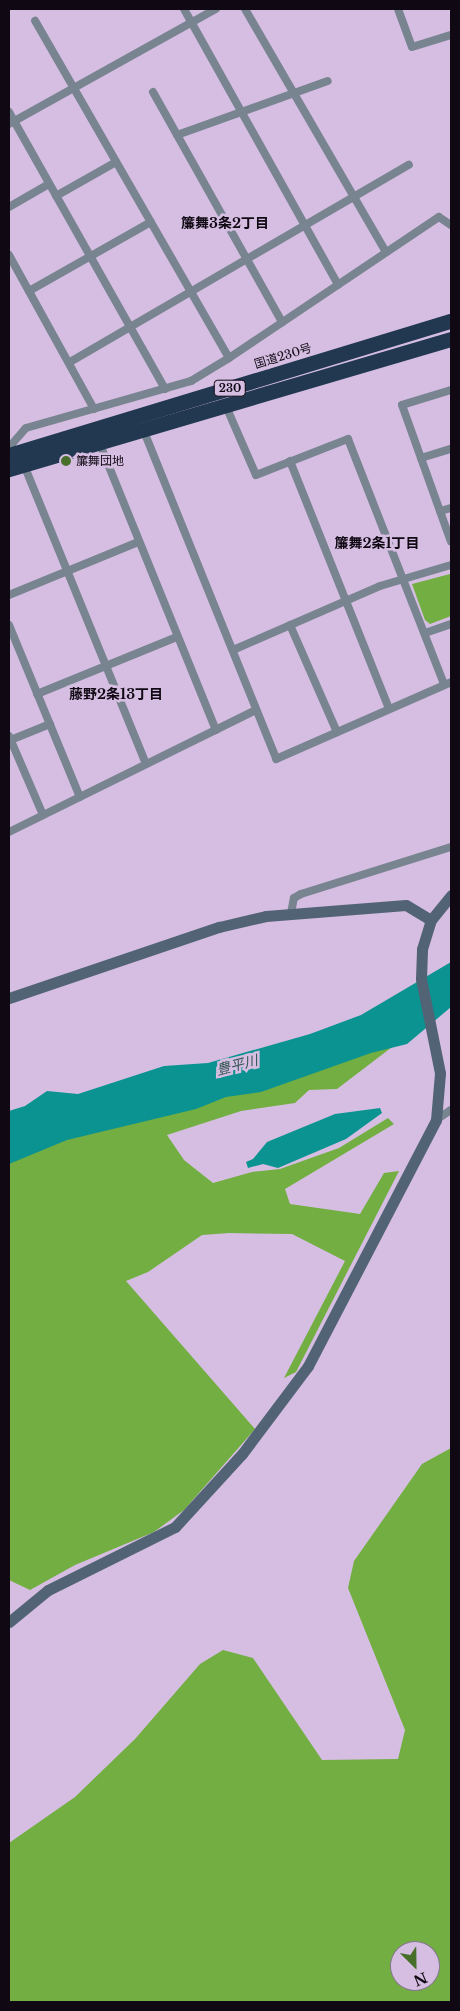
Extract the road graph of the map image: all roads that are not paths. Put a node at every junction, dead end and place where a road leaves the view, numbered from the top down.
1 (184, 9) edge
2 (216, 9) edge
3 (245, 9) edge
4 (398, 9) edge
5 (35, 22) dead end
6 (191, 22) junction
7 (451, 35) edge
8 (328, 81) dead end
9 (73, 88) junction
10 (153, 92) dead end
11 (294, 93) junction
12 (9, 112) edge
13 (241, 113) junction
14 (11, 123) edge
15 (177, 135) junction
16 (116, 162) junction
17 (409, 165) dead end
18 (49, 184) junction
19 (56, 196) junction
20 (354, 198) junction
21 (9, 207) edge
22 (151, 222) junction
23 (451, 225) edge
24 (304, 227) junction
25 (386, 252) junction
26 (9, 255) edge
27 (89, 255) junction
28 (248, 259) junction
29 (338, 285) junction
30 (29, 291) junction
31 (192, 292) junction
32 (282, 322) junction
33 (451, 322) edge
34 (129, 327) junction
35 (451, 338) edge
36 (229, 358) junction
37 (70, 362) junction
38 (165, 389) junction
39 (451, 390) edge
40 (225, 404) junction
41 (94, 410) junction
42 (142, 428) junction
43 (99, 442) junction
44 (451, 449) edge
45 (421, 458) junction
46 (290, 461) junction
47 (14, 462) edge
48 (451, 508) edge
49 (440, 511) junction
50 (138, 542) junction
51 (451, 542) edge
52 (451, 565) edge
53 (67, 572) junction
54 (404, 579) junction
55 (9, 595) edge
56 (347, 601) junction
57 (451, 624) edge
58 (9, 625) edge
59 (290, 626) junction
60 (425, 633) junction
61 (177, 637) junction
62 (233, 650) junction
63 (106, 666) junction
64 (448, 683) edge
65 (37, 694) junction
66 (389, 709) junction
67 (256, 710) junction
68 (50, 724) junction
69 (216, 730) junction
70 (337, 732) junction
71 (11, 737) edge
72 (146, 764) junction
73 (80, 797) junction
74 (43, 815) junction
75 (9, 832) edge
76 (451, 847) edge
77 (451, 895) edge
78 (291, 913) junction
79 (431, 920) junction
80 (9, 998) edge
81 (451, 1110) edge
82 (436, 1120) junction
83 (9, 1622) edge

1 - 6 street
2 - 6 street
3 - 11 street
4 - 7 street
5 - 9 street
6 - 9 street
6 - 13 street
8 - 11 street
9 - 14 street
9 - 16 street
10 - 15 street
11 - 13 street
11 - 20 street
12 - 14 street
13 - 15 street
13 - 24 street
14 - 18 street
15 - 28 street
16 - 19 street
16 - 22 street
17 - 20 street
18 - 19 street
18 - 21 street
19 - 27 street
20 - 24 street
20 - 25 street
22 - 27 street
22 - 31 street
23 - 25 street
24 - 28 street
24 - 29 street
25 - 29 street
26 - 30 street
27 - 30 street
27 - 34 street
28 - 31 street
28 - 32 street
29 - 32 street
30 - 37 street
31 - 34 street
31 - 36 street
32 - 36 street
33 - 47 highway, 国道230号 / 230
34 - 37 street
34 - 38 street
35 - 40 highway, 230
36 - 38 street
37 - 41 street
38 - 41 street
39 - 45 street
40 - 42 highway, 230
40 - 46 street
41 - 47 street
42 - 43 highway, 230
42 - 62 street
43 - 47 highway, 230
43 - 50 street
44 - 45 street
45 - 49 street
46 - 54 street
46 - 56 street
47 - 53 street
48 - 49 street
49 - 51 street
50 - 53 street
50 - 61 street
52 - 54 street
53 - 55 street
53 - 63 street
54 - 56 street
54 - 60 street
56 - 59 street
56 - 66 street
57 - 60 street
58 - 65 street
59 - 62 street
59 - 70 street
60 - 64 street
61 - 63 street
61 - 69 street
62 - 67 street
63 - 65 street
63 - 72 street
64 - 66 street
65 - 68 street
66 - 70 street
67 - 69 street
67 - 70 street
68 - 71 street
68 - 73 street
69 - 72 street
71 - 74 street
72 - 73 street
73 - 74 street
74 - 75 street
76 - 78 street
77 - 79 street
78 - 79 street
78 - 80 street
79 - 82 street
81 - 82 street
82 - 83 street

